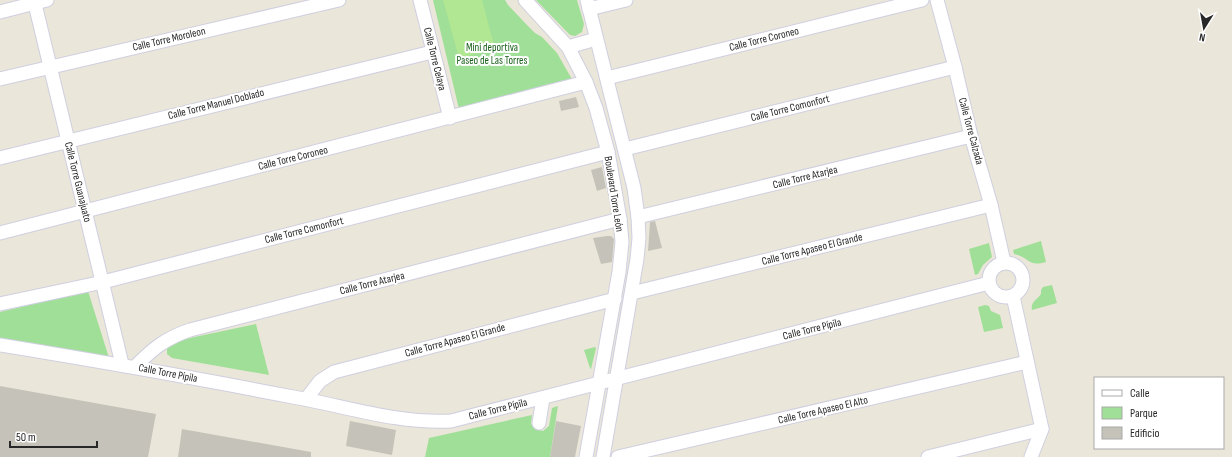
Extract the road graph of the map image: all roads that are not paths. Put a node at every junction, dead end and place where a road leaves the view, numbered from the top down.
1 (338, 0) edge
2 (420, 0) edge
3 (525, 0) edge
4 (626, 0) edge
5 (922, 0) edge
6 (936, 0) edge
7 (39, 1) edge
8 (588, 5) edge
9 (0, 12) edge
10 (596, 39) junction
11 (568, 47) junction
12 (432, 52) junction
13 (50, 67) junction
14 (955, 67) junction
15 (607, 78) junction
16 (0, 79) edge
17 (586, 82) junction
18 (450, 118) junction
19 (971, 136) junction
20 (67, 141) junction
21 (625, 148) junction
22 (608, 152) junction
23 (0, 158) edge
24 (991, 205) junction
25 (85, 212) junction
26 (638, 217) junction
27 (620, 219) junction
28 (0, 233) edge
29 (1004, 262) junction
30 (103, 282) junction
31 (989, 283) junction
32 (632, 293) junction
33 (1013, 296) junction
34 (615, 298) junction
35 (0, 304) edge
36 (0, 345) edge
37 (1027, 362) junction
38 (128, 366) junction
39 (616, 379) junction
40 (600, 383) junction
41 (543, 398) junction
42 (306, 399) junction
43 (539, 423) dead end
44 (1042, 429) junction
45 (586, 457) edge
46 (603, 457) edge
47 (618, 457) edge
48 (928, 457) edge
49 (1031, 457) edge

1 - 13 street, Calle Torre Moroleon
2 - 12 street, Calle Torre Celaya
3 - 11 street, Boulevard Torre León
4 - 8 street
5 - 15 street, Calle Torre Coroneo
6 - 14 street, Calle Torre Calzada
7 - 9 street
7 - 13 street, Calle Torre Guanajuato
8 - 10 street, Boulevard Torre León
10 - 11 street
10 - 15 street, Boulevard Torre León
11 - 17 street, Boulevard Torre León
12 - 18 street, Calle Torre Celaya
12 - 20 street, Calle Torre Manuel Doblado
13 - 16 street, Calle Torre Moroleon
13 - 20 street, Calle Torre Guanajuato
14 - 19 street, Calle Torre Calzada
14 - 21 street, Calle Torre Comonfort
15 - 21 street, Boulevard Torre León
17 - 18 street, Calle Torre Coroneo
17 - 22 street, Boulevard Torre León
18 - 25 street, Calle Torre Coroneo
19 - 24 street, Calle Torre Calzada
19 - 26 street, Calle Torre Atarjea
20 - 23 street, Calle Torre Manuel Doblado
20 - 25 street, Calle Torre Guanajuato
21 - 26 street, Boulevard Torre León
22 - 27 street, Boulevard Torre León
22 - 30 street, Calle Torre Comonfort
24 - 29 street, Calle Torre Calzada
24 - 32 street, Calle Torre Apaseo El Grande
25 - 28 street, Calle Torre Coroneo
25 - 30 street, Calle Torre Guanajuato
26 - 32 street, Boulevard Torre León
27 - 34 street, Boulevard Torre León
27 - 38 street, Calle Torre Atarjea
29 - 31 street
29 - 33 street
30 - 35 street, Calle Torre Comonfort
30 - 38 street, Calle Torre Guanajuato
31 - 33 street
31 - 39 street, Calle Torre Pípila
32 - 39 street, Boulevard Torre León
33 - 37 street
34 - 40 street, Boulevard Torre León
34 - 42 street, Calle Torre Apaseo El Grande
36 - 38 street, Calle Torre Pípila
37 - 44 street
37 - 47 street, Calle Torre Apaseo El Alto
38 - 42 street, Calle Torre Pípila
39 - 40 street, Calle Torre Pípila
39 - 46 street, Boulevard Torre León
40 - 41 street, Calle Torre Pípila
40 - 45 street, Boulevard Torre León
41 - 42 street, Calle Torre Pípila
41 - 43 street
44 - 48 street
44 - 49 street

